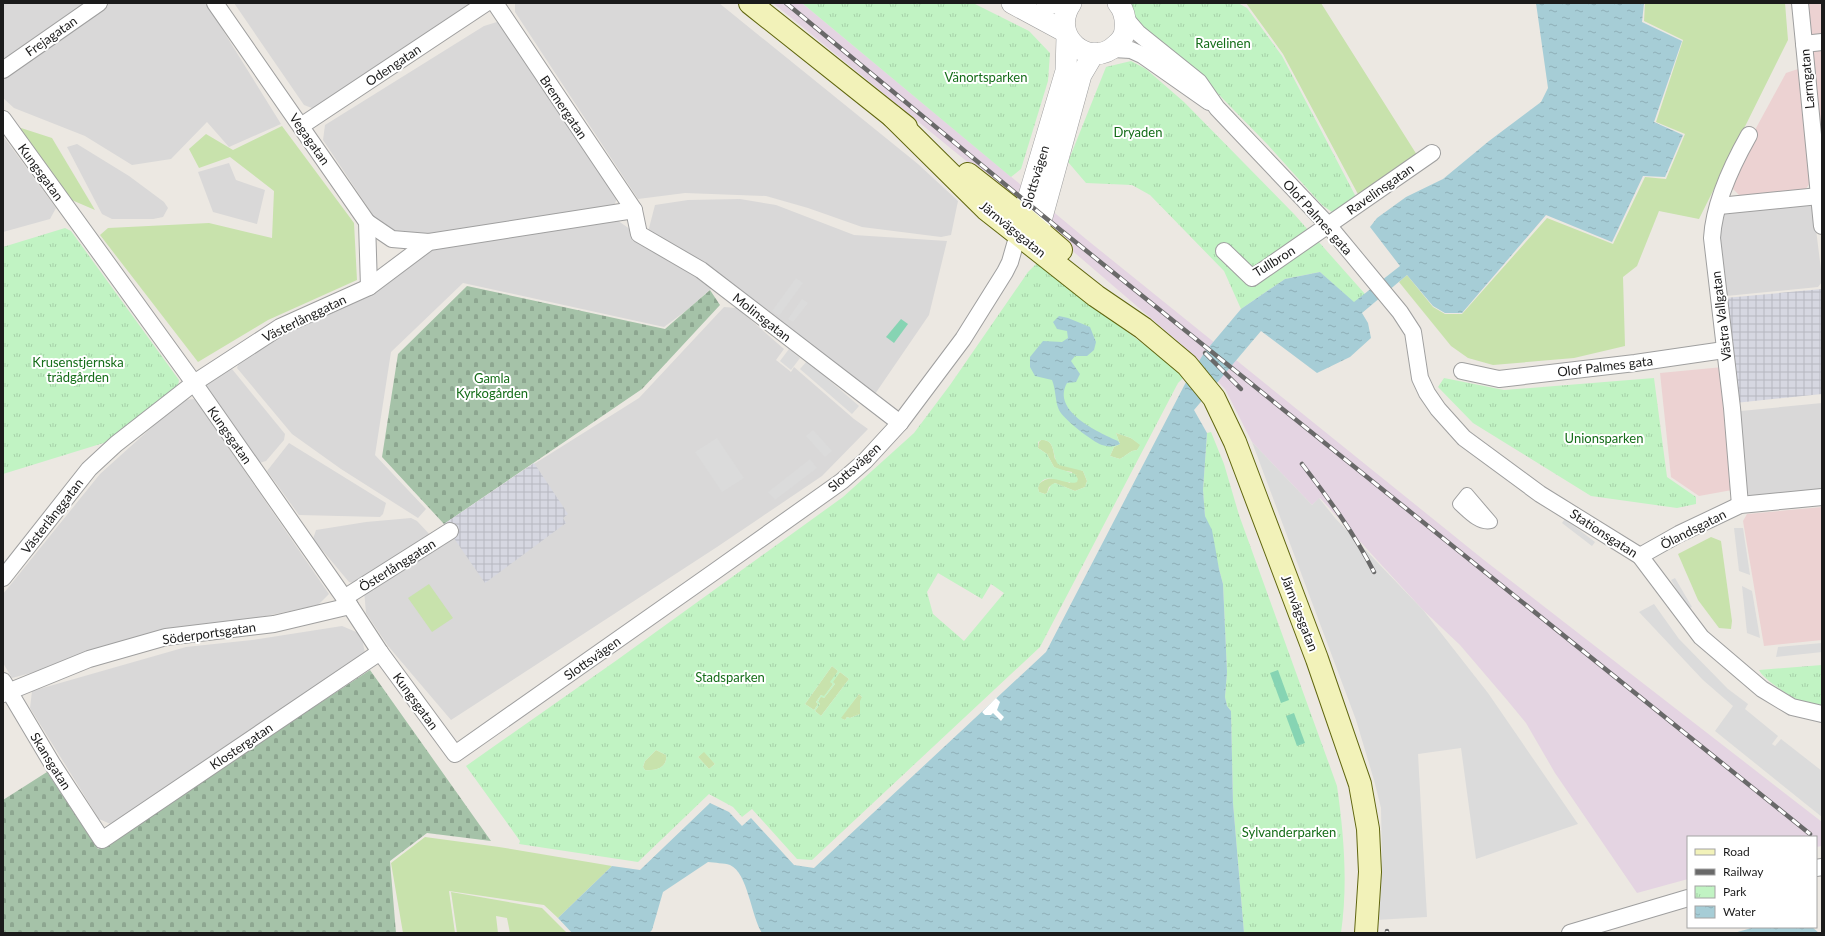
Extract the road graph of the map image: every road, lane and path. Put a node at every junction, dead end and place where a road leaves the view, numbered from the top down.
1 (98, 3) edge
2 (215, 3) edge
3 (486, 3) edge
4 (495, 3) edge
5 (750, 3) edge
6 (1012, 3) edge
7 (1047, 3) edge
8 (1062, 3) edge
9 (1071, 3) edge
10 (1800, 3) edge
11 (1122, 11) edge
12 (1066, 34) junction
13 (1822, 42) edge
14 (1804, 44) junction
15 (1103, 51) junction
16 (3, 70) edge
17 (1217, 108) junction
18 (3, 119) edge
19 (301, 126) junction
20 (1748, 135) dead end
21 (1432, 153) dead end
22 (1821, 195) edge
23 (1718, 206) junction
24 (634, 210) junction
25 (367, 222) junction
26 (1328, 225) junction
27 (1822, 226) edge
28 (1028, 232) junction
29 (429, 242) junction
30 (1224, 251) dead end
31 (369, 287) junction
32 (1413, 332) joint
33 (1724, 350) junction
34 (1462, 371) dead end
35 (194, 383) junction
36 (900, 423) junction
37 (1822, 498) edge
38 (1743, 505) junction
39 (450, 531) dead end
40 (1640, 556) junction
41 (3, 578) edge
42 (347, 602) junction
43 (380, 652) junction
44 (5, 689) edge
45 (1822, 714) edge
46 (455, 754) joint
47 (102, 840) joint
48 (1687, 898) edge
49 (1366, 933) edge
50 (1570, 933) edge

1 - 16 street, Frejagatan
2 - 19 street, Vegagatan
3 - 19 street, Odengatan
4 - 24 street, Bremergatan
5 - 28 main road, Järnvägsgatan
6 - 12 street
7 - 8 street
9 - 12 street, Slottsvägen
10 - 14 street, Larmgatan
11 - 15 street, Slottsvägen
11 - 17 street, Olof Palmes gata
12 - 15 street
12 - 28 street, Slottsvägen
13 - 14 street
14 - 22 street, Larmgatan
15 - 17 street, Olof Palmes gata
15 - 28 street, Slottsvägen
17 - 26 street, Olof Palmes gata
18 - 35 street, Kungsgatan
19 - 25 street, Vegagatan
20 - 23 street, Västra Vallgatan
21 - 26 street, Ravelinsgatan
22 - 23 street
22 - 27 street, Larmgatan
23 - 33 street, Västra Vallgatan
24 - 29 street, Västerlånggatan
24 - 36 street, Molinsgatan
25 - 29 street
25 - 31 street
26 - 30 street, Tullbron
26 - 32 street, Olof Palmes gata
28 - 36 street, Slottsvägen
28 - 49 main road, Järnvägsgatan
29 - 31 street, Västerlånggatan
31 - 35 street, Västerlånggatan
32 - 40 street, Stationsgatan
33 - 34 street, Olof Palmes gata
33 - 38 street, Västra Vallgatan
35 - 41 street, Västerlånggatan
35 - 42 street, Kungsgatan
36 - 46 street, Slottsvägen
37 - 38 street, Ölandsgatan
38 - 40 street, Ölandsgatan
39 - 42 street, Österlånggatan
40 - 45 street, Stationsgatan
42 - 43 street, Kungsgatan
42 - 44 street, Söderportsgatan
43 - 46 street, Kungsgatan
43 - 47 street, Klostergatan
44 - 47 street, Skansgatan
48 - 50 street

